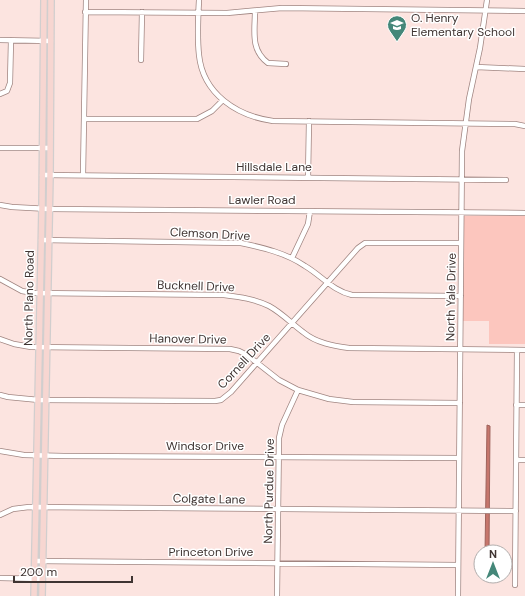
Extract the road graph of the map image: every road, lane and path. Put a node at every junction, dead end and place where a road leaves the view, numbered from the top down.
1 (44, 0) edge
2 (51, 0) edge
3 (86, 0) edge
4 (199, 0) edge
5 (487, 0) edge
6 (486, 10) junction
7 (525, 10) edge
8 (255, 11) junction
9 (85, 12) junction
10 (142, 12) junction
11 (198, 13) junction
12 (0, 40) edge
13 (11, 40) junction
14 (43, 41) junction
15 (51, 41) junction
16 (141, 60) dead end
17 (286, 64) dead end
18 (476, 67) junction
19 (525, 69) edge
20 (0, 94) edge
21 (223, 100) junction
22 (84, 119) junction
23 (309, 121) junction
24 (465, 123) junction
25 (525, 126) edge
26 (0, 148) edge
27 (42, 148) junction
28 (50, 148) junction
29 (42, 175) junction
30 (50, 175) junction
31 (83, 175) junction
32 (308, 178) junction
33 (461, 180) junction
34 (506, 180) dead end
35 (0, 205) edge
36 (42, 208) junction
37 (49, 209) junction
38 (310, 211) junction
39 (461, 212) junction
40 (525, 213) edge
41 (41, 240) junction
42 (49, 240) junction
43 (461, 243) junction
44 (292, 258) junction
45 (0, 279) edge
46 (327, 283) junction
47 (40, 293) junction
48 (48, 294) junction
49 (461, 296) junction
50 (292, 323) junction
51 (0, 339) edge
52 (46, 346) junction
53 (39, 347) junction
54 (460, 350) junction
55 (517, 350) junction
56 (525, 350) edge
57 (258, 362) junction
58 (298, 390) junction
59 (0, 395) edge
60 (39, 400) junction
61 (45, 400) junction
62 (460, 403) junction
63 (516, 405) junction
64 (525, 405) edge
65 (0, 451) edge
66 (38, 455) junction
67 (44, 455) junction
68 (278, 457) junction
69 (459, 458) junction
70 (516, 460) junction
71 (525, 460) edge
72 (36, 507) junction
73 (44, 508) junction
74 (278, 510) junction
75 (459, 511) junction
76 (516, 511) junction
77 (0, 515) edge
78 (35, 561) junction
79 (43, 561) junction
80 (278, 563) junction
81 (458, 565) junction
82 (0, 578) edge
83 (34, 579) junction
84 (43, 579) junction
85 (515, 585) dead end
86 (34, 596) edge
87 (42, 596) edge
88 (278, 596) edge
89 (458, 596) edge

1 - 14 main road, North Plano Road
2 - 15 main road, North Plano Road
3 - 9 street
4 - 11 street
5 - 6 street, North Yale Drive
6 - 7 street
6 - 8 street
6 - 18 street, North Yale Drive
8 - 11 street
8 - 17 street
9 - 10 street
9 - 22 street
10 - 11 street
10 - 16 street
11 - 21 street
12 - 13 street
13 - 14 street
13 - 20 street
14 - 15 street
14 - 27 main road, North Plano Road
15 - 28 main road, North Plano Road
18 - 19 street
18 - 24 street, North Yale Drive
21 - 22 street
21 - 23 street
22 - 31 street
23 - 24 street
23 - 32 street
24 - 25 street
24 - 33 street, North Yale Drive
26 - 27 street
27 - 28 street
27 - 29 main road, North Plano Road
28 - 30 main road, North Plano Road
29 - 30 street, Hillsdale Lane
29 - 36 main road, North Plano Road
30 - 31 street, Hillsdale Lane
30 - 37 main road, North Plano Road
31 - 32 street, Hillsdale Lane
32 - 33 street, Hillsdale Lane
33 - 34 street, Hillsdale Lane
33 - 39 street, North Yale Drive
35 - 36 street, Lawler Road
36 - 37 street, Lawler Road
36 - 41 main road, North Plano Road
37 - 38 street, Lawler Road
37 - 42 main road, North Plano Road
38 - 39 street, Lawler Road
38 - 44 street
39 - 40 street, Lawler Road
39 - 43 street, North Yale Drive
41 - 42 street, Clemson Drive
41 - 47 main road, North Plano Road
42 - 44 street, Clemson Drive
42 - 48 main road, North Plano Road
43 - 46 street, Cornell Drive
43 - 49 street, North Yale Drive
44 - 46 street, Clemson Drive
45 - 47 street, Bucknell Drive
46 - 49 street, Clemson Drive
46 - 50 street, Cornell Drive
47 - 48 street, Bucknell Drive
47 - 53 main road, North Plano Road
48 - 50 street, Bucknell Drive
48 - 52 main road, North Plano Road
49 - 54 street, North Yale Drive
50 - 54 street, Bucknell Drive
50 - 57 street, Cornell Drive
51 - 53 street, Hanover Drive
52 - 53 street, Hanover Drive
52 - 57 street, Hanover Drive
52 - 61 main road, North Plano Road
53 - 60 main road, North Plano Road
54 - 55 street, Bucknell Drive
54 - 62 street, North Yale Drive
55 - 56 street, Bucknell Drive
55 - 63 street
57 - 58 street, Hanover Drive
57 - 61 street, Cornell Drive
58 - 62 street, Hanover Drive
58 - 68 street, North Purdue Drive
59 - 60 street, Cornell Drive
60 - 61 street, Cornell Drive
60 - 66 main road, North Plano Road
61 - 67 main road, North Plano Road
62 - 69 street, North Yale Drive
63 - 64 street
63 - 70 street
65 - 66 street, Windsor Drive
66 - 67 street, Windsor Drive
66 - 72 main road, North Plano Road
67 - 68 street, Windsor Drive
67 - 73 main road, North Plano Road
68 - 69 street, Windsor Drive
68 - 74 street, North Purdue Drive
69 - 75 street, North Yale Drive
70 - 71 street
70 - 76 street
72 - 73 street, Colgate Lane
72 - 77 street, Colgate Lane
72 - 78 main road, North Plano Road
73 - 74 street, Colgate Lane
73 - 79 main road, North Plano Road
74 - 75 street, Colgate Lane
74 - 80 street, North Purdue Drive
75 - 76 street, Colgate Lane
75 - 81 street, North Yale Drive
76 - 85 street
78 - 79 street, Princeton Drive
78 - 83 main road, North Plano Road
79 - 80 street, Princeton Drive
79 - 84 main road, North Plano Road
80 - 81 street, Princeton Drive
80 - 88 street, North Purdue Drive
81 - 89 street, North Yale Drive
82 - 83 street
83 - 84 street
83 - 86 main road, North Plano Road
84 - 87 main road, North Plano Road

